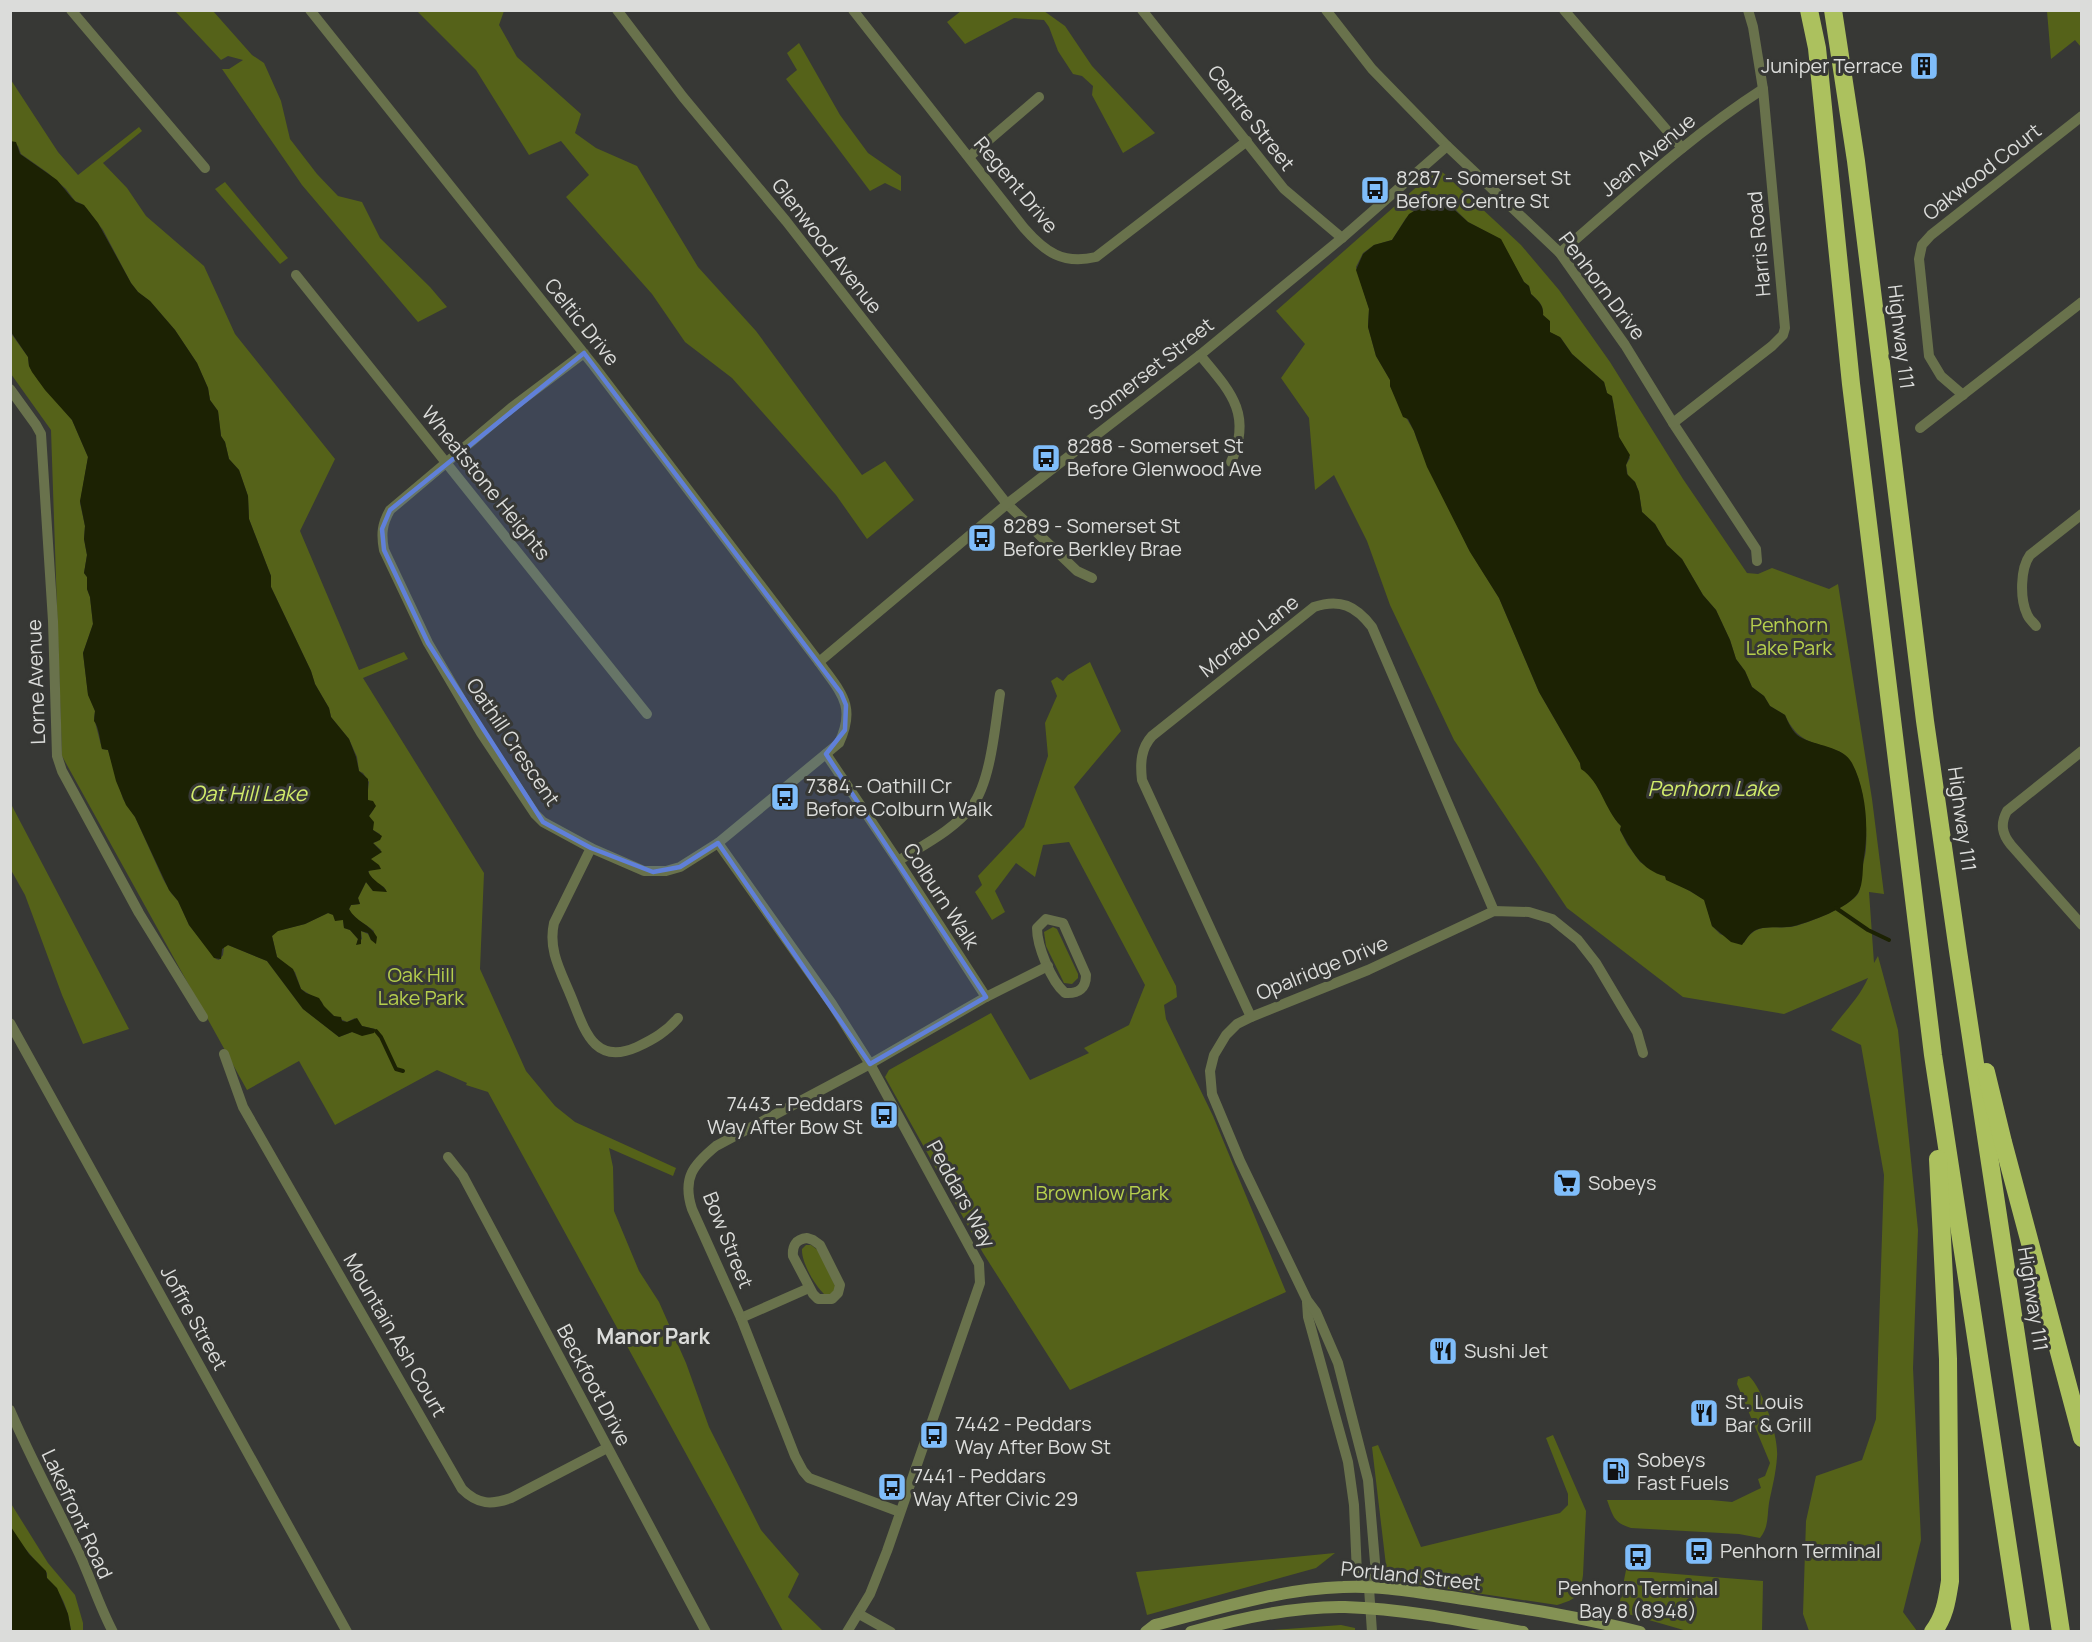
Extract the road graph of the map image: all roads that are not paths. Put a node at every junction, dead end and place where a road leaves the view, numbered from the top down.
1 (71, 10) edge
2 (310, 10) edge
3 (617, 10) edge
4 (1142, 10) edge
5 (1326, 10) edge
6 (1564, 10) edge
7 (1748, 10) edge
8 (1809, 10) edge
9 (854, 11) edge
10 (1836, 16) edge
11 (1763, 89) junction
12 (1039, 97) dead end
13 (2082, 116) edge
14 (1247, 141) junction
15 (1447, 146) junction
16 (1682, 148) junction
17 (969, 157) junction
18 (206, 168) dead end
19 (1342, 238) junction
20 (1560, 253) junction
21 (296, 275) dead end
22 (2082, 302) edge
23 (584, 353) junction
24 (1200, 355) junction
25 (10, 389) edge
26 (1963, 395) junction
27 (1673, 423) junction
28 (1920, 428) dead end
29 (447, 461) junction
30 (1231, 462) dead end
31 (1007, 504) junction
32 (2082, 514) edge
33 (1757, 561) dead end
34 (1092, 578) dead end
35 (2036, 626) dead end
36 (819, 662) junction
37 (1000, 694) dead end
38 (647, 714) dead end
39 (2082, 751) edge
40 (826, 754) junction
41 (718, 843) junction
42 (591, 848) junction
43 (898, 861) junction
44 (1494, 911) junction
45 (2082, 925) edge
46 (1958, 951) junction
47 (1048, 966) junction
48 (986, 997) junction
49 (203, 1017) dead end
50 (1251, 1017) junction
51 (678, 1018) dead end
52 (10, 1023) edge
53 (1643, 1053) dead end
54 (224, 1054) dead end
55 (1933, 1055) junction
56 (870, 1064) junction
57 (448, 1157) dead end
58 (809, 1288) junction
59 (1306, 1300) junction
60 (741, 1318) junction
61 (10, 1410) edge
62 (2082, 1438) edge
63 (607, 1448) junction
64 (900, 1512) junction
65 (1370, 1598) junction
66 (860, 1614) junction
67 (113, 1632) edge
68 (347, 1632) edge
69 (706, 1632) edge
70 (847, 1632) edge
71 (891, 1632) edge
72 (1146, 1632) edge
73 (1191, 1632) edge
74 (1372, 1632) edge
75 (1523, 1632) edge
76 (1640, 1632) edge
77 (1933, 1632) edge
78 (2021, 1632) edge
79 (2061, 1632) edge

1 - 18 street
2 - 23 street, Celtic Drive
3 - 31 street, Glenwood Avenue
4 - 14 street, Centre Street
5 - 15 street, Penhorn Drive
6 - 16 street
7 - 11 street, Harris Road
8 - 55 highway
9 - 17 street, Regent Drive
10 - 46 highway, Highway 111
11 - 16 street, Jean Avenue
11 - 27 street, Harris Road
12 - 17 street
13 - 26 street, Oakwood Court
14 - 17 street, Regent Drive
14 - 19 street, Centre Street
15 - 19 street, Somerset Street
15 - 20 street, Penhorn Drive
16 - 20 street, Jean Avenue
19 - 24 street, Somerset Street
20 - 27 street, Penhorn Drive
21 - 29 street, Wheatstone Heights
22 - 26 street
23 - 29 street, Oathill Crescent
23 - 36 street, Celtic Drive
24 - 30 street
24 - 31 street, Somerset Street
25 - 49 street, Lorne Avenue
26 - 28 street
27 - 33 street, Penhorn Drive
29 - 38 street, Wheatstone Heights
29 - 42 street, Oathill Crescent
31 - 34 street, Glenwood Avenue
31 - 36 street, Somerset Street
32 - 35 street
36 - 40 street, Oathill Crescent
37 - 43 street
39 - 45 street
40 - 41 street, Oathill Crescent
40 - 43 street, Colburn Walk
41 - 42 street, Oathill Crescent
41 - 56 street, Peddars Way
42 - 51 street
43 - 48 street, Colburn Walk
44 - 50 street, Opalridge Drive
44 - 50 street, Morado Lane
44 - 53 street, Opalridge Drive
46 - 62 highway
46 - 79 highway, Highway 111
47 - 47 street
47 - 48 street, Bow Street
48 - 56 street, Bow Street
50 - 59 street, Opalridge Drive
52 - 68 street, Joffre Street
54 - 63 street, Mountain Ash Court
55 - 77 highway
55 - 78 highway
56 - 60 street, Bow Street
56 - 64 street, Peddars Way
57 - 63 street, Beckfoot Drive
58 - 58 street
58 - 60 street
59 - 65 street, Opalridge Drive
59 - 65 street, Opalridge Drive
60 - 64 street, Bow Street
61 - 67 street, Lakefront Road
63 - 69 street, Beckfoot Drive
64 - 66 street, Peddars Way
65 - 72 main road, Portland Street
65 - 73 main road, Portland Street
65 - 74 street
65 - 75 main road, Portland Street
65 - 76 main road, Portland Street
66 - 70 street, Peddars Way
66 - 71 street

